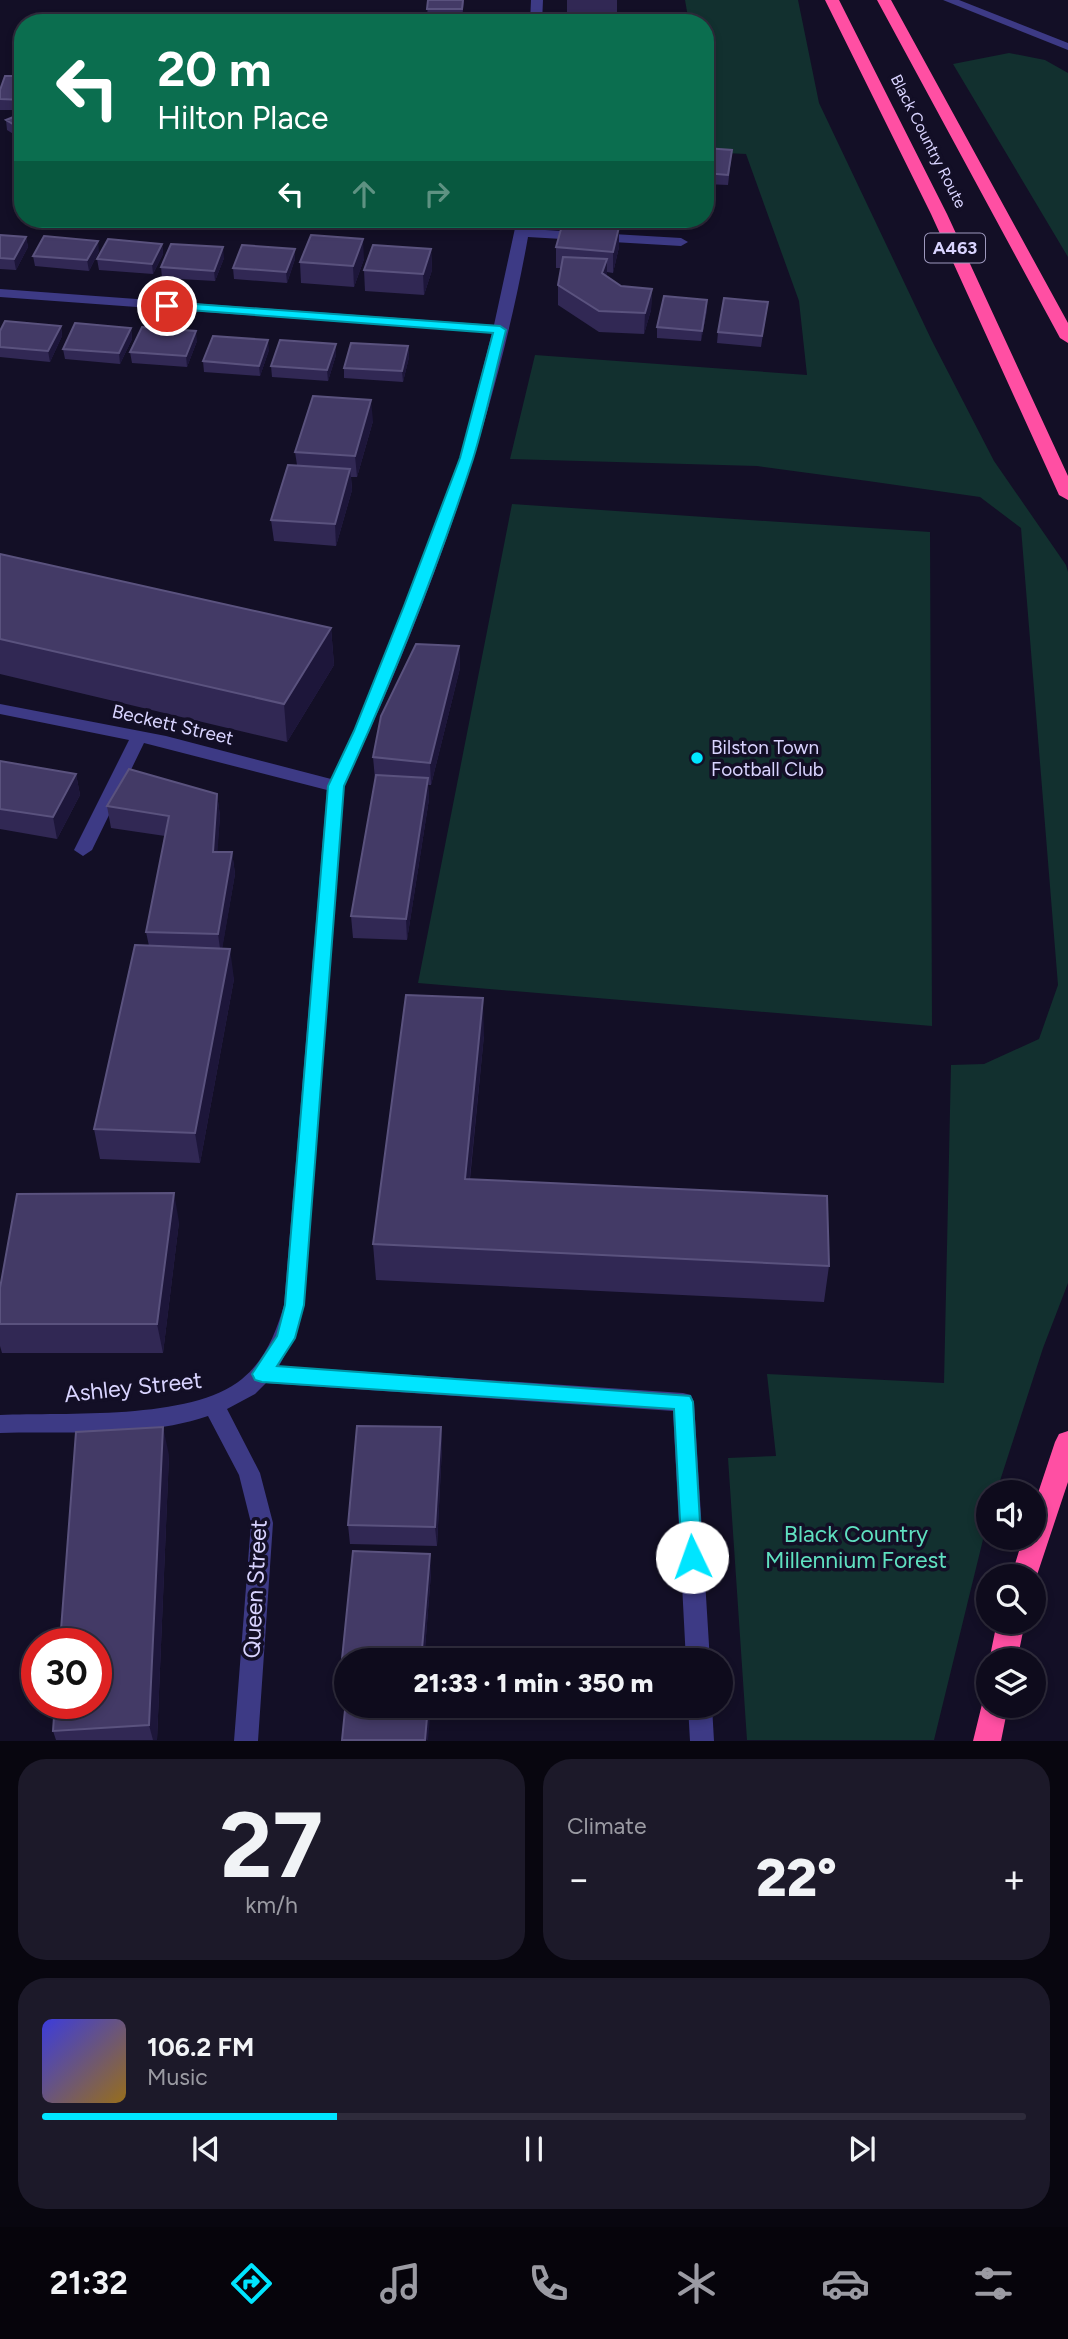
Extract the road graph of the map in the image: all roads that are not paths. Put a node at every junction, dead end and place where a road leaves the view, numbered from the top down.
1 (884, 0) edge
2 (949, 0) edge
3 (833, 2) edge
4 (1068, 47) edge
5 (522, 228) edge
6 (542, 228) edge
7 (681, 242) dead end
8 (0, 293) edge
9 (500, 330) junction
10 (1068, 338) edge
11 (1068, 495) edge
12 (0, 709) edge
13 (139, 737) junction
14 (336, 786) junction
15 (83, 850) dead end
16 (262, 1374) junction
17 (215, 1406) junction
18 (0, 1424) edge
19 (1068, 1442) edge
20 (1028, 1564) edge
21 (697, 1648) edge
22 (701, 1718) edge
23 (992, 1718) edge
24 (246, 1741) edge
25 (702, 1741) edge
26 (988, 1741) edge

1 - 10 highway, Black Country Route / A463
2 - 4 street
3 - 11 highway, Black Country Route / A463
5 - 9 street
6 - 7 street
8 - 9 street
9 - 14 street
12 - 13 street, Beckett Street
13 - 14 street, Beckett Street
13 - 15 street
14 - 16 street
16 - 17 street, Ashley Street
16 - 21 street
17 - 18 street, Ashley Street
17 - 24 street, Queen Street
19 - 20 highway
22 - 25 street
23 - 26 highway

